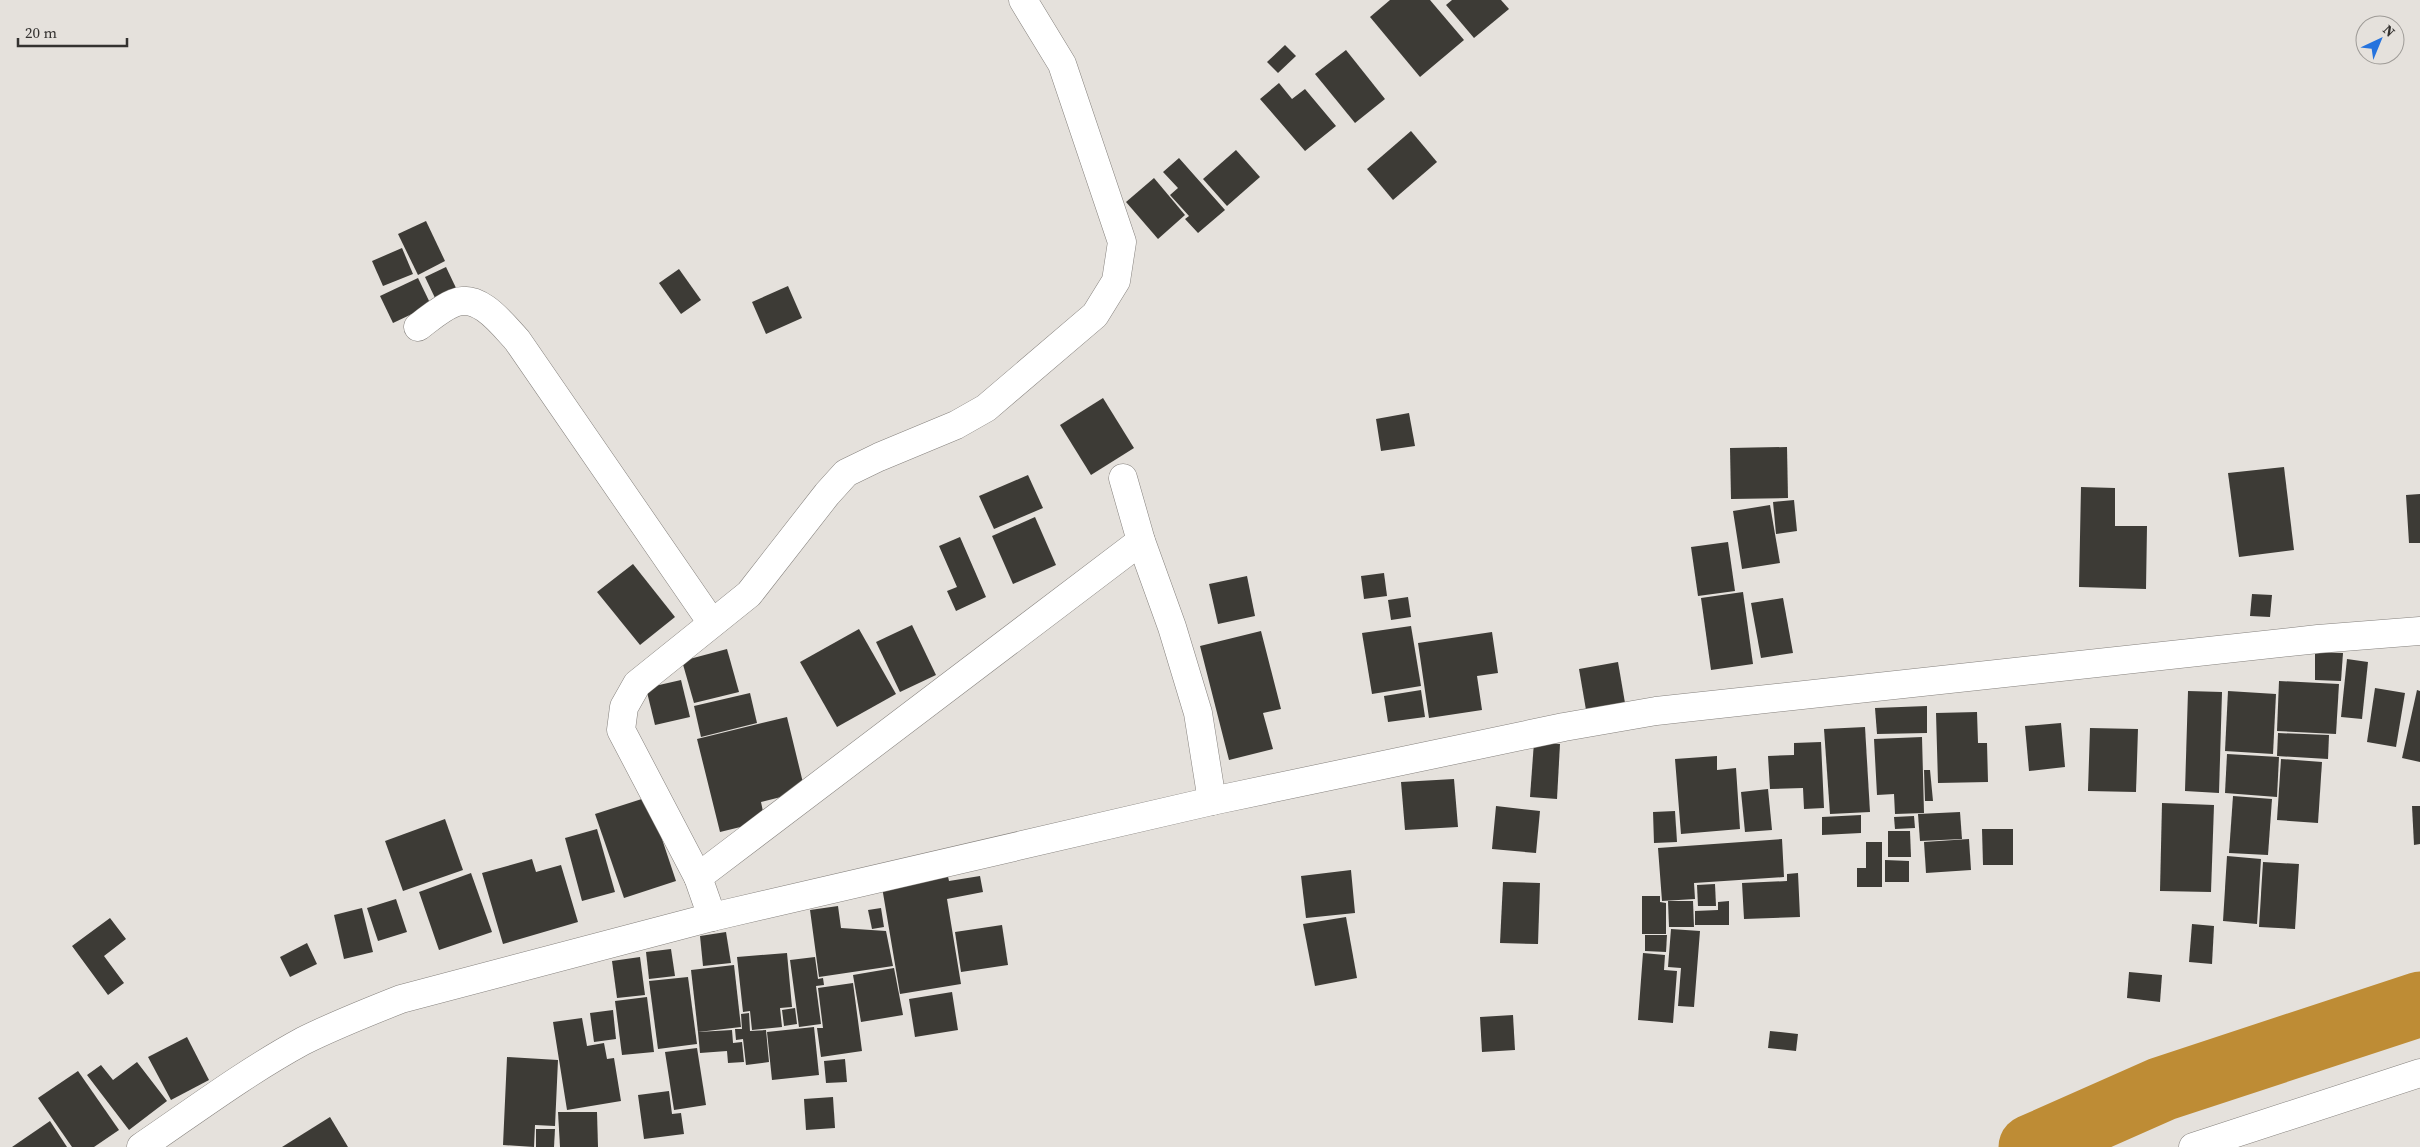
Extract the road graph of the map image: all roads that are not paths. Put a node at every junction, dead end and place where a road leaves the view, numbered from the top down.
1 (1023, 0) edge
2 (418, 327) dead end
3 (1123, 478) dead end
4 (1141, 540) junction
5 (712, 623) junction
6 (2420, 630) edge
7 (1212, 801) junction
8 (698, 877) junction
9 (712, 917) junction
10 (2420, 1074) edge
11 (141, 1147) edge
12 (2193, 1147) edge

1 - 5 street
2 - 5 street
3 - 4 street
4 - 7 street
4 - 8 street
5 - 8 street
6 - 7 street
7 - 9 street
8 - 9 street
9 - 11 street
10 - 12 street

